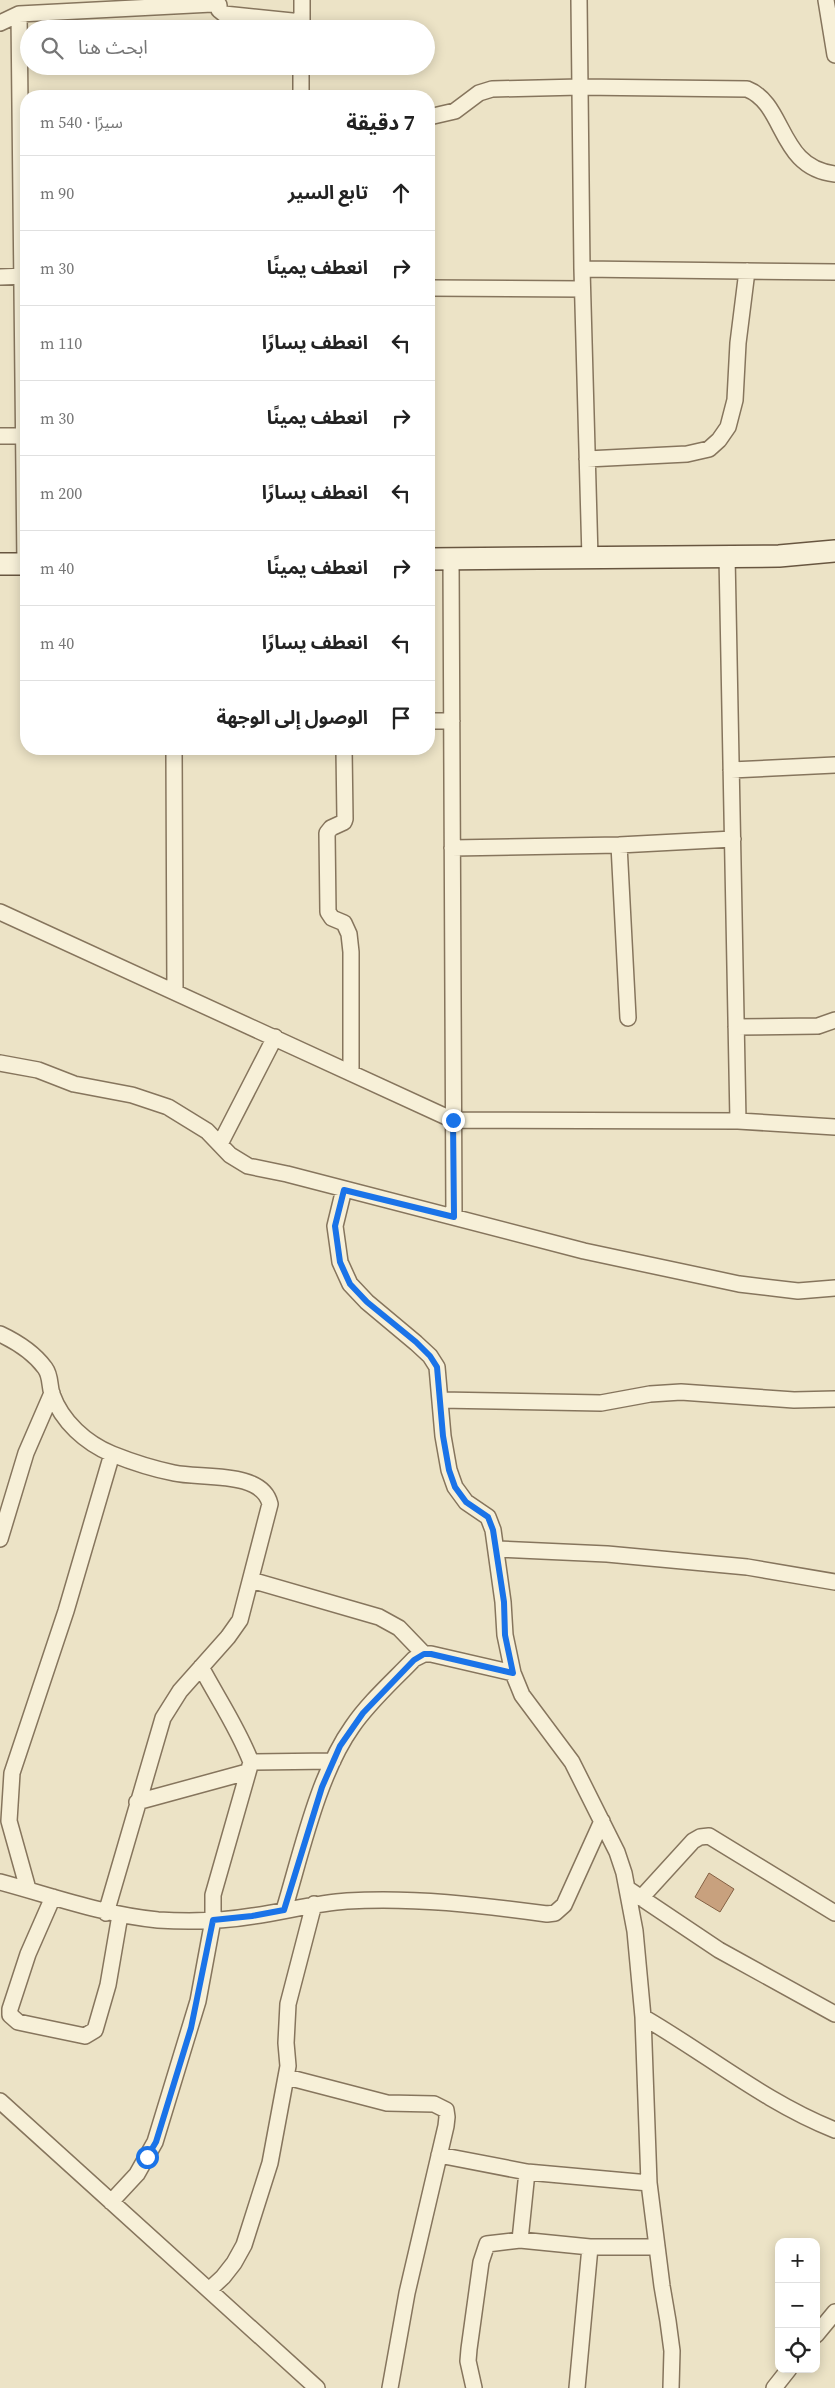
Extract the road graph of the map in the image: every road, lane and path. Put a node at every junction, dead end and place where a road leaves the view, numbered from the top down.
1 (302, 0) edge
2 (579, 0) edge
3 (826, 0) edge
4 (219, 3) edge
5 (19, 14) junction
6 (263, 20) edge
7 (302, 20) edge
8 (0, 23) edge
9 (835, 55) edge
10 (301, 75) edge
11 (580, 87) junction
12 (20, 90) edge
13 (301, 90) edge
14 (435, 116) edge
15 (835, 174) edge
16 (582, 269) junction
17 (747, 271) junction
18 (835, 272) edge
19 (20, 276) edge
20 (0, 277) edge
21 (435, 288) edge
22 (582, 289) junction
23 (0, 436) edge
24 (20, 436) edge
25 (587, 459) junction
26 (835, 551) edge
27 (727, 556) junction
28 (590, 558) junction
29 (435, 559) edge
30 (451, 559) junction
31 (0, 564) edge
32 (20, 564) edge
33 (435, 721) edge
34 (452, 721) junction
35 (174, 755) edge
36 (344, 755) edge
37 (835, 765) edge
38 (731, 770) junction
39 (733, 839) junction
40 (619, 845) junction
41 (452, 848) junction
42 (0, 912) edge
43 (175, 991) junction
44 (628, 1018) dead end
45 (835, 1020) edge
46 (736, 1027) junction
47 (275, 1037) junction
48 (0, 1063) edge
49 (351, 1072) junction
50 (453, 1120) junction
51 (738, 1121) junction
52 (835, 1127) edge
53 (220, 1144) junction
54 (344, 1190) junction
55 (454, 1217) junction
56 (835, 1288) edge
57 (0, 1334) edge
58 (52, 1393) junction
59 (835, 1399) edge
60 (440, 1400) junction
61 (112, 1454) junction
62 (0, 1539) edge
63 (497, 1549) junction
64 (250, 1580) junction
65 (835, 1582) edge
66 (424, 1654) junction
67 (201, 1667) junction
68 (513, 1673) junction
69 (333, 1761) junction
70 (249, 1767) junction
71 (137, 1802) junction
72 (602, 1821) junction
73 (0, 1882) edge
74 (28, 1889) junction
75 (628, 1889) junction
76 (53, 1896) junction
77 (641, 1898) junction
78 (314, 1904) junction
79 (284, 1910) junction
80 (835, 1913) edge
81 (114, 1914) junction
82 (213, 1920) junction
83 (835, 2014) edge
84 (643, 2017) junction
85 (287, 2076) junction
86 (0, 2101) edge
87 (835, 2130) edge
88 (439, 2155) junction
89 (527, 2172) junction
90 (648, 2183) junction
91 (111, 2202) junction
92 (520, 2240) junction
93 (590, 2247) junction
94 (657, 2247) junction
95 (209, 2290) junction
96 (835, 2312) edge
97 (820, 2330) edge
98 (786, 2373) edge
99 (317, 2388) edge
100 (390, 2388) edge
101 (474, 2388) edge
102 (577, 2388) edge
103 (671, 2388) edge
104 (774, 2388) edge

1 - 7 street
2 - 11 street
3 - 9 street
4 - 5 street
4 - 6 street
5 - 8 street
5 - 12 street
10 - 13 street
11 - 14 street
11 - 15 street
11 - 16 street
16 - 17 street
16 - 22 street
17 - 18 street
17 - 25 street
19 - 20 street
21 - 22 street
22 - 25 street
23 - 24 street
25 - 28 street
26 - 27 main road
27 - 28 main road
27 - 38 street
28 - 30 main road
29 - 30 main road
30 - 34 street
31 - 32 main road
33 - 34 street
34 - 41 street
35 - 43 street
36 - 49 street
37 - 38 street
38 - 39 street
39 - 40 street
39 - 46 street
40 - 41 street
40 - 44 street
41 - 50 street
42 - 43 street
43 - 47 street
45 - 46 street
46 - 51 street
47 - 49 street
47 - 53 street
48 - 53 street
49 - 50 street
50 - 51 street
50 - 55 street
51 - 52 street
53 - 54 street
54 - 55 street
54 - 60 street
55 - 56 street
57 - 58 street
58 - 61 street
58 - 62 street
59 - 60 street
60 - 63 street
61 - 64 street
61 - 74 street
63 - 65 street
63 - 68 street
64 - 66 street
64 - 67 street
66 - 68 street
66 - 69 street
67 - 70 street
67 - 71 street
68 - 72 street
69 - 70 street
69 - 79 street
70 - 71 street
70 - 82 street
71 - 81 street
72 - 75 street
72 - 78 street
73 - 74 street
74 - 76 street
75 - 77 street
75 - 84 street
76 - 81 street
76 - 81 street
77 - 80 street
77 - 83 street
78 - 79 street
78 - 85 street
79 - 82 street
81 - 82 street
82 - 91 street
84 - 87 street
84 - 90 street
85 - 88 street
85 - 95 street
86 - 91 street
88 - 89 street
88 - 100 street
89 - 90 street
89 - 92 street
90 - 94 street
91 - 95 street
92 - 93 street
92 - 101 street
93 - 94 street
93 - 102 street
94 - 103 street
95 - 99 street
96 - 97 street
98 - 104 street

